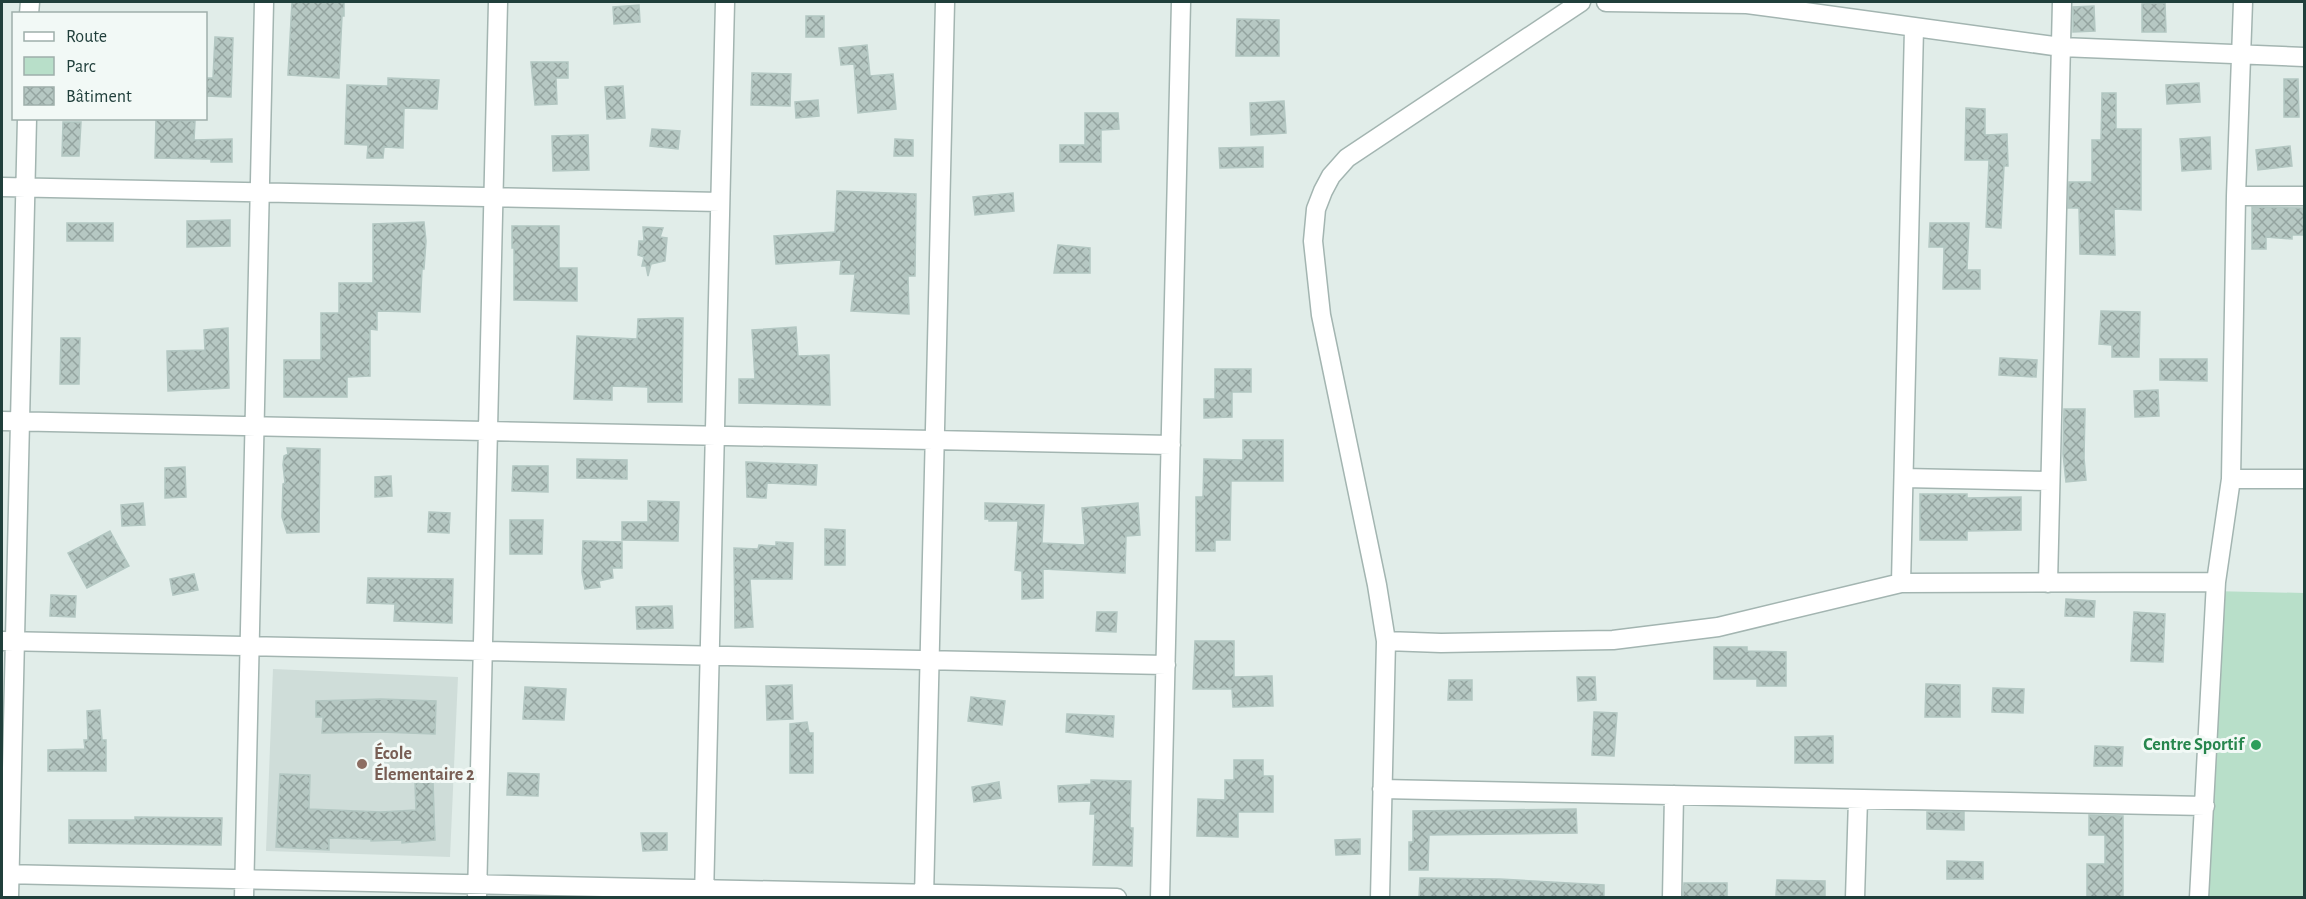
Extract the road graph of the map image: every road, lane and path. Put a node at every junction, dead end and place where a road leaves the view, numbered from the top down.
1 (264, 2) edge
2 (498, 2) edge
3 (725, 2) edge
4 (945, 2) edge
5 (1181, 2) edge
6 (1581, 2) edge
7 (1606, 2) edge
8 (2062, 2) edge
9 (2243, 2) edge
10 (1747, 3) edge
11 (1914, 28) junction
12 (2061, 47) junction
13 (2240, 53) junction
14 (2304, 57) edge
15 (27, 120) edge
16 (2, 187) edge
17 (25, 188) junction
18 (260, 193) junction
19 (2236, 196) junction
20 (2304, 196) edge
21 (493, 198) junction
22 (720, 202) junction
23 (2, 421) edge
24 (20, 422) junction
25 (255, 426) junction
26 (488, 431) junction
27 (715, 436) junction
28 (934, 440) junction
29 (1171, 446) junction
30 (1904, 478) junction
31 (2231, 479) junction
32 (2304, 479) edge
33 (2050, 480) junction
34 (2216, 582) junction
35 (1901, 583) junction
36 (2048, 583) junction
37 (8, 641) edge
38 (1386, 641) junction
39 (249, 646) junction
40 (483, 651) junction
41 (710, 656) junction
42 (929, 660) junction
43 (1166, 665) junction
44 (1382, 789) junction
45 (1674, 795) junction
46 (1858, 799) junction
47 (2205, 806) junction
48 (5, 874) edge
49 (244, 888) edge
50 (477, 891) edge
51 (704, 893) edge
52 (924, 896) edge
53 (9, 897) edge
54 (1117, 897) edge
55 (1160, 897) edge
56 (1380, 897) edge
57 (1672, 897) edge
58 (1855, 897) edge
59 (2199, 897) edge

1 - 18 street
2 - 21 street
3 - 22 street
4 - 28 street
5 - 29 street
6 - 38 street
7 - 10 street
8 - 12 street
9 - 13 street
10 - 11 street
11 - 12 street
11 - 30 street
12 - 13 street
12 - 33 street
13 - 14 street
13 - 19 street
15 - 17 street
16 - 17 street
17 - 18 street
17 - 24 street
18 - 21 street
18 - 25 street
19 - 20 street
19 - 31 street
21 - 22 street
21 - 26 street
22 - 27 street
23 - 24 street
24 - 25 street
24 - 37 street
25 - 26 street
25 - 39 street
26 - 27 street
26 - 40 street
27 - 28 street
27 - 41 street
28 - 29 street
28 - 42 street
29 - 43 street
30 - 33 street
30 - 35 street
31 - 32 street
31 - 34 street
33 - 36 street
34 - 36 street
34 - 47 street
35 - 36 street
35 - 38 street
37 - 39 street
37 - 48 street
38 - 44 street
39 - 40 street
39 - 49 street
40 - 41 street
40 - 50 street
41 - 42 street
41 - 51 street
42 - 43 street
42 - 52 street
43 - 55 street
44 - 45 street
44 - 56 street
45 - 46 street
45 - 57 street
46 - 47 street
46 - 58 street
47 - 59 street
48 - 49 street
48 - 53 street
49 - 50 street
50 - 51 street
51 - 52 street
52 - 54 street

